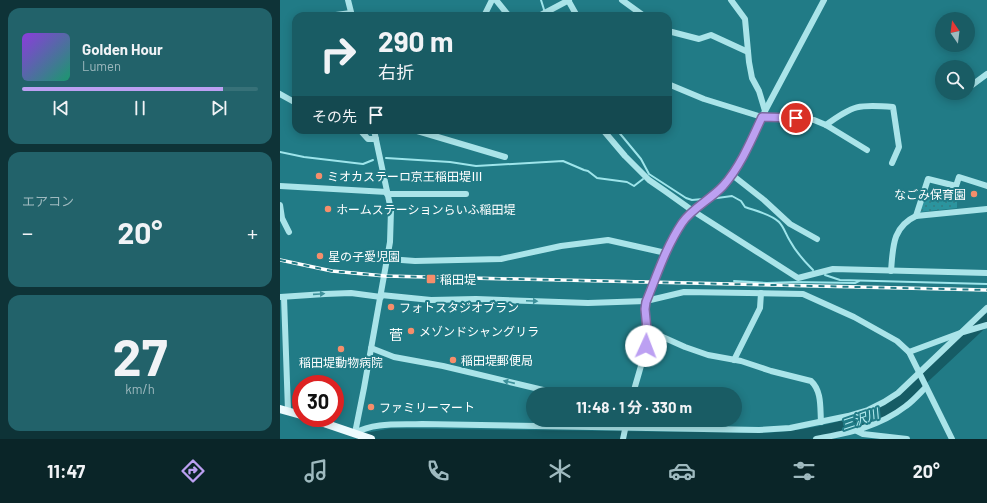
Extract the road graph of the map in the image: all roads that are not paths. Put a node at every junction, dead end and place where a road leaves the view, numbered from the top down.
1 (348, 0) edge
2 (492, 0) edge
3 (496, 0) edge
4 (568, 0) edge
5 (622, 0) edge
6 (731, 0) edge
7 (824, 0) edge
8 (351, 12) edge
9 (486, 12) edge
10 (506, 12) edge
11 (547, 12) edge
12 (575, 12) edge
13 (638, 12) edge
14 (672, 32) edge
15 (748, 52) junction
16 (987, 74) edge
17 (975, 83) edge
18 (672, 86) edge
19 (280, 94) edge
20 (292, 101) edge
21 (764, 114) junction
22 (826, 125) junction
23 (364, 134) edge
24 (376, 134) edge
25 (427, 134) edge
26 (606, 134) edge
27 (376, 139) junction
28 (867, 150) dead end
29 (505, 157) dead end
30 (892, 163) dead end
31 (731, 174) junction
32 (280, 186) edge
33 (987, 186) edge
34 (387, 193) junction
35 (466, 194) dead end
36 (280, 205) edge
37 (987, 209) edge
38 (693, 211) junction
39 (916, 216) junction
40 (289, 232) dead end
41 (817, 239) dead end
42 (666, 253) junction
43 (388, 259) junction
44 (891, 270) junction
45 (987, 273) edge
46 (761, 293) junction
47 (381, 296) junction
48 (282, 297) edge
49 (646, 302) junction
50 (987, 308) edge
51 (987, 325) edge
52 (647, 330) junction
53 (962, 332) junction
54 (371, 348) junction
55 (909, 352) junction
56 (734, 360) junction
57 (919, 373) junction
58 (531, 387) edge
59 (635, 387) edge
60 (926, 387) junction
61 (284, 410) edge
62 (821, 422) junction
63 (338, 427) edge
64 (625, 428) junction
65 (856, 431) junction
66 (354, 432) junction
67 (371, 439) edge
68 (623, 439) edge
69 (816, 439) edge
70 (907, 439) edge
71 (952, 439) edge

1 - 8 street
2 - 9 street
3 - 10 street
4 - 11 street
4 - 12 street
5 - 13 street
6 - 15 street
7 - 21 street
14 - 15 street
15 - 21 street
16 - 17 street
18 - 21 street
19 - 20 street
21 - 22 street
21 - 31 street
22 - 28 street
22 - 30 street
23 - 27 street
24 - 27 street
25 - 29 street
26 - 38 street
27 - 34 street
31 - 38 street
31 - 41 street
32 - 34 street
33 - 39 street
34 - 35 street
34 - 43 street
36 - 40 street
37 - 39 street
38 - 42 street
38 - 44 street
39 - 44 street
42 - 43 street
42 - 49 street
43 - 47 street
44 - 45 street
46 - 49 street
46 - 55 street
46 - 56 street
48 -> 47 street
47 -> 49 street
47 - 54 street
48 - 61 street
49 - 52 street
50 - 53 street
51 - 53 street
52 - 56 street
52 - 59 street
53 - 55 street
53 - 57 street
58 -> 54 street
54 - 66 street
55 - 57 street
56 - 62 street
57 - 60 street
57 - 62 street
60 - 65 street
60 - 71 street
62 - 64 street
63 - 66 main road
64 - 66 street
64 - 68 street
65 - 69 street
65 - 70 street
66 - 67 main road

